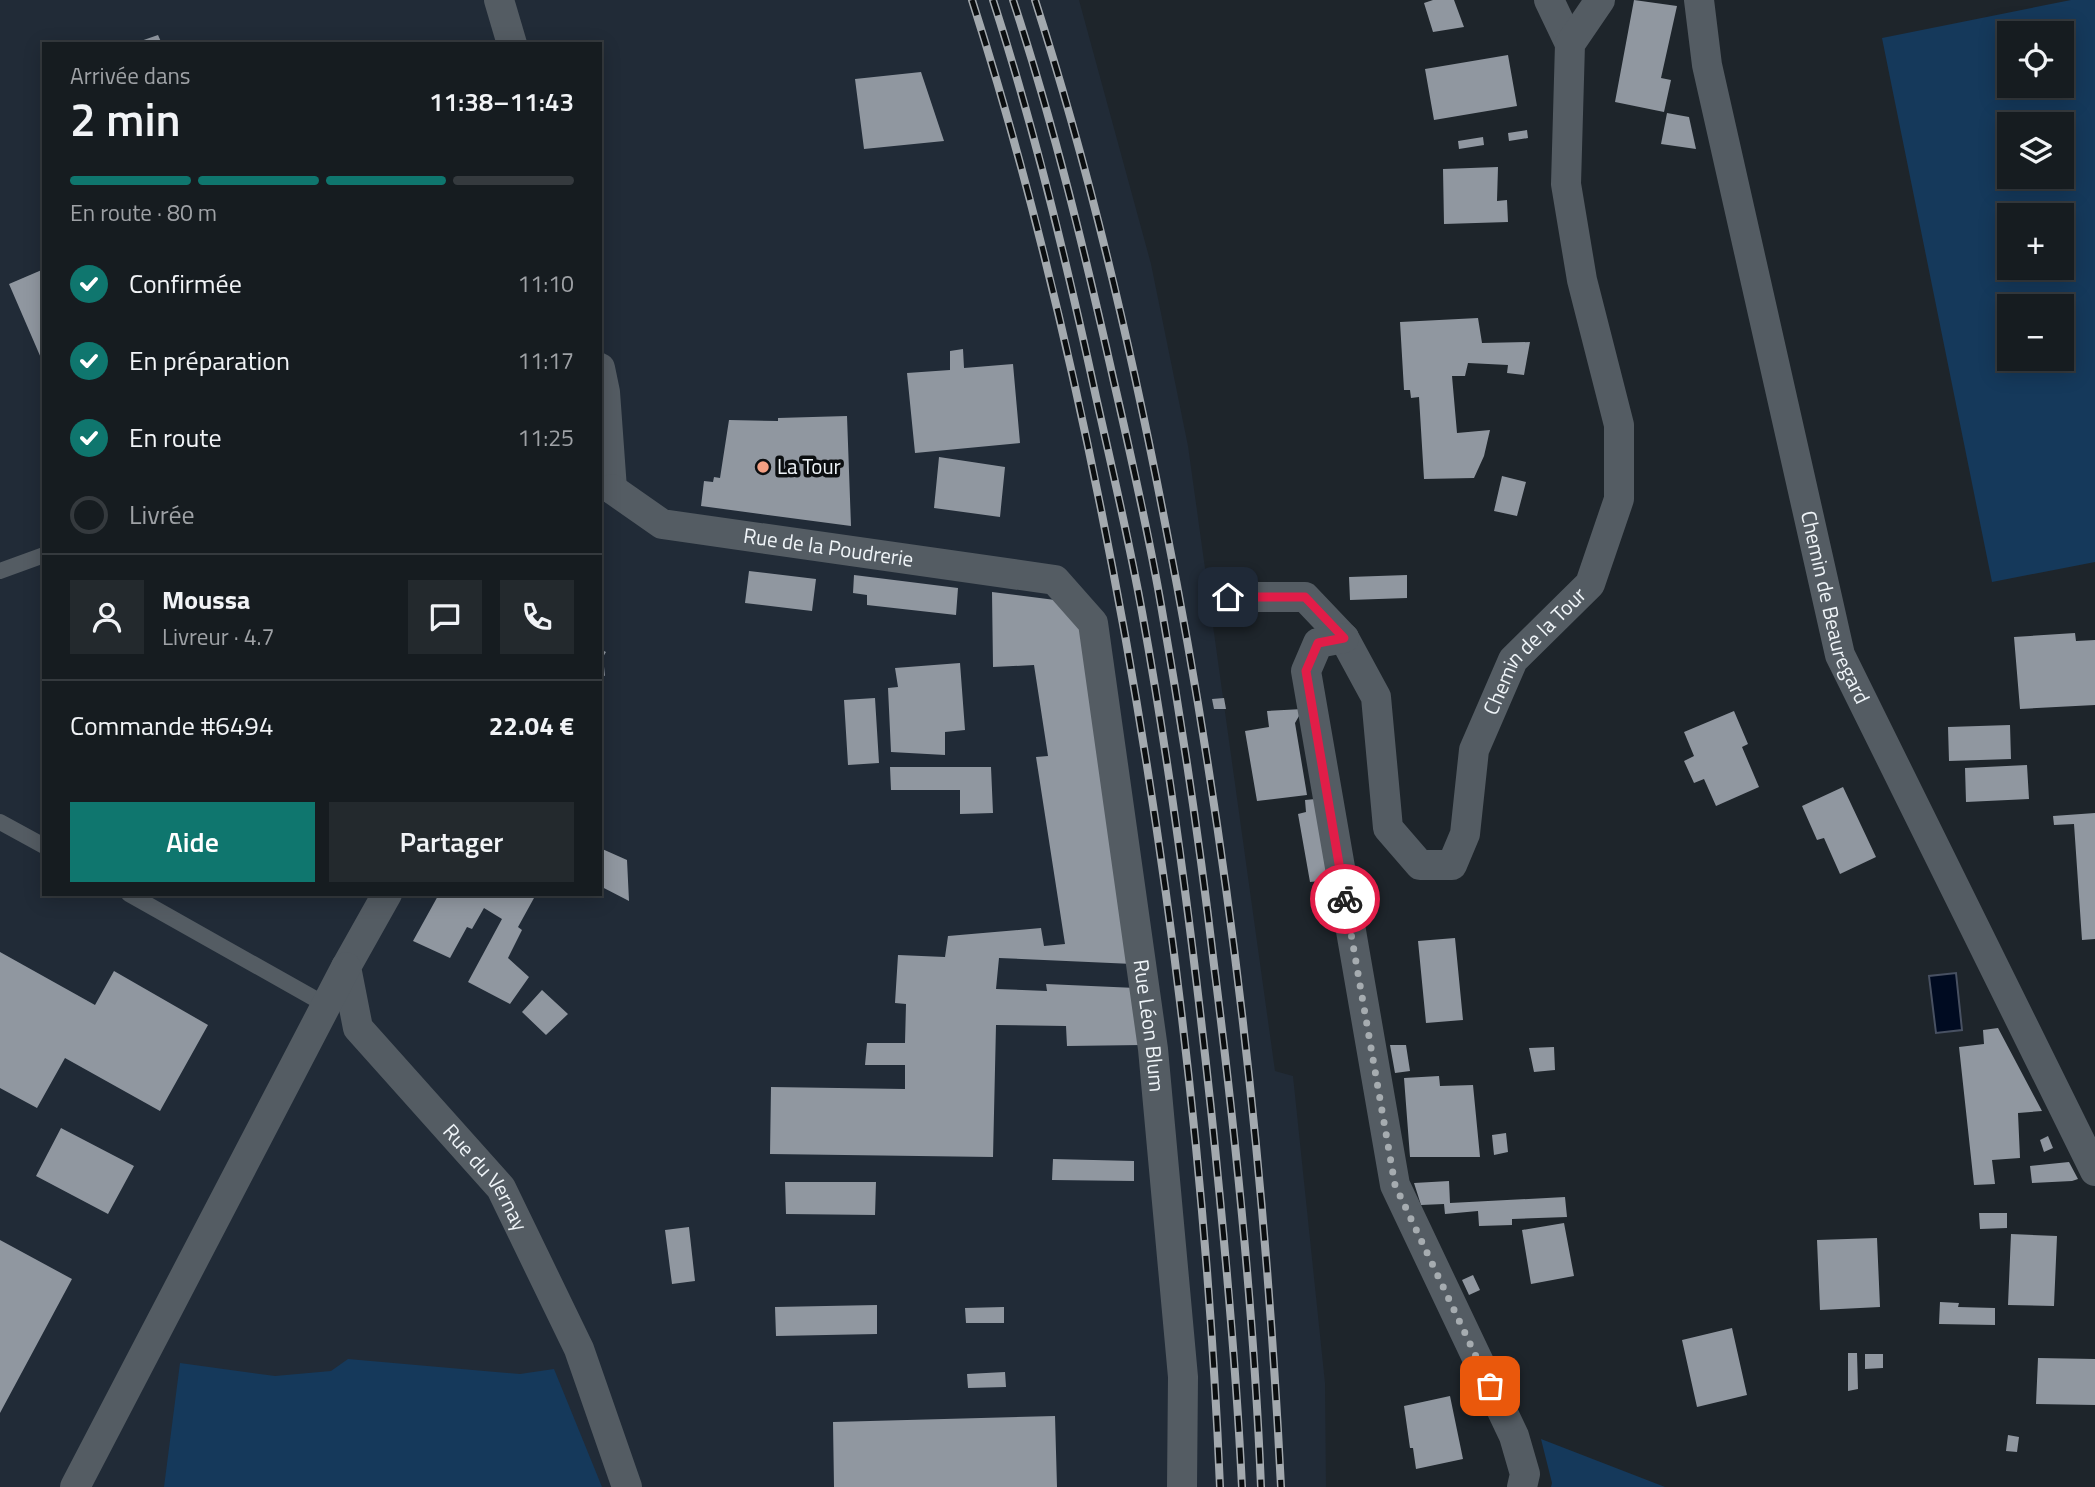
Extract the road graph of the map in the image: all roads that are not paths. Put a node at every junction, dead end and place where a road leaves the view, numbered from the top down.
1 (499, 0) edge
2 (1549, 0) edge
3 (1600, 0) edge
4 (1699, 0) edge
5 (511, 42) edge
6 (1570, 44) junction
7 (602, 378) edge
8 (606, 500) edge
9 (42, 556) edge
10 (0, 571) edge
11 (1055, 580) joint
12 (1228, 597) dead end
13 (1344, 638) junction
14 (0, 822) edge
15 (42, 845) edge
16 (133, 896) edge
17 (386, 896) edge
18 (346, 967) junction
19 (326, 1005) junction
20 (2095, 1171) edge
21 (75, 1487) edge
22 (627, 1487) edge
23 (1182, 1487) edge
24 (1522, 1487) edge

1 - 5 street
2 - 6 street
3 - 6 street
4 - 20 street, Chemin de Beauregard
6 - 13 street, Chemin de la Tour
7 - 8 street
8 - 11 street, Rue de la Poudrerie
9 - 10 lane
11 - 23 street, Rue Léon Blum
12 - 13 street, Chemin de la Tour
13 - 24 street
14 - 15 lane
16 - 19 lane
17 - 18 street
18 - 19 street
18 - 22 street, Rue du Vernay
19 - 21 street

